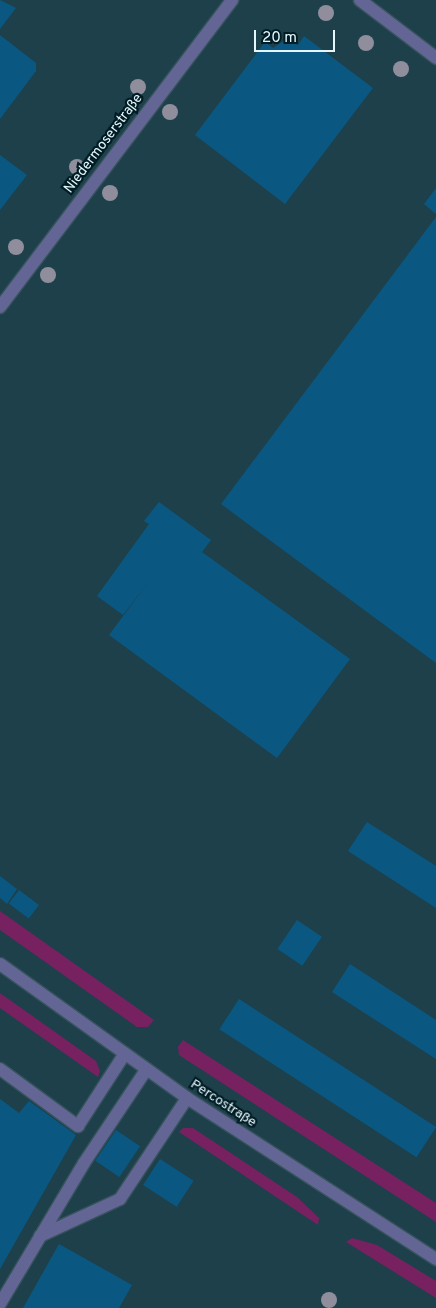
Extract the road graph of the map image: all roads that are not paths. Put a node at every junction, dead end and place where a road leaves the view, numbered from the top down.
1 (232, 0) edge
2 (360, 0) edge
3 (436, 58) edge
4 (0, 307) edge
5 (0, 964) edge
6 (124, 1055) junction
7 (0, 1069) edge
8 (146, 1070) junction
9 (187, 1098) junction
10 (40, 1236) junction
11 (436, 1259) edge
12 (0, 1304) edge

1 - 4 street, Niedermoserstraße
2 - 3 street
5 - 6 street, Percostraße
6 - 7 street
6 - 8 street, Percostraße
8 - 9 street, Percostraße
8 - 10 street
9 - 10 street
9 - 11 street, Percostraße
10 - 12 street

